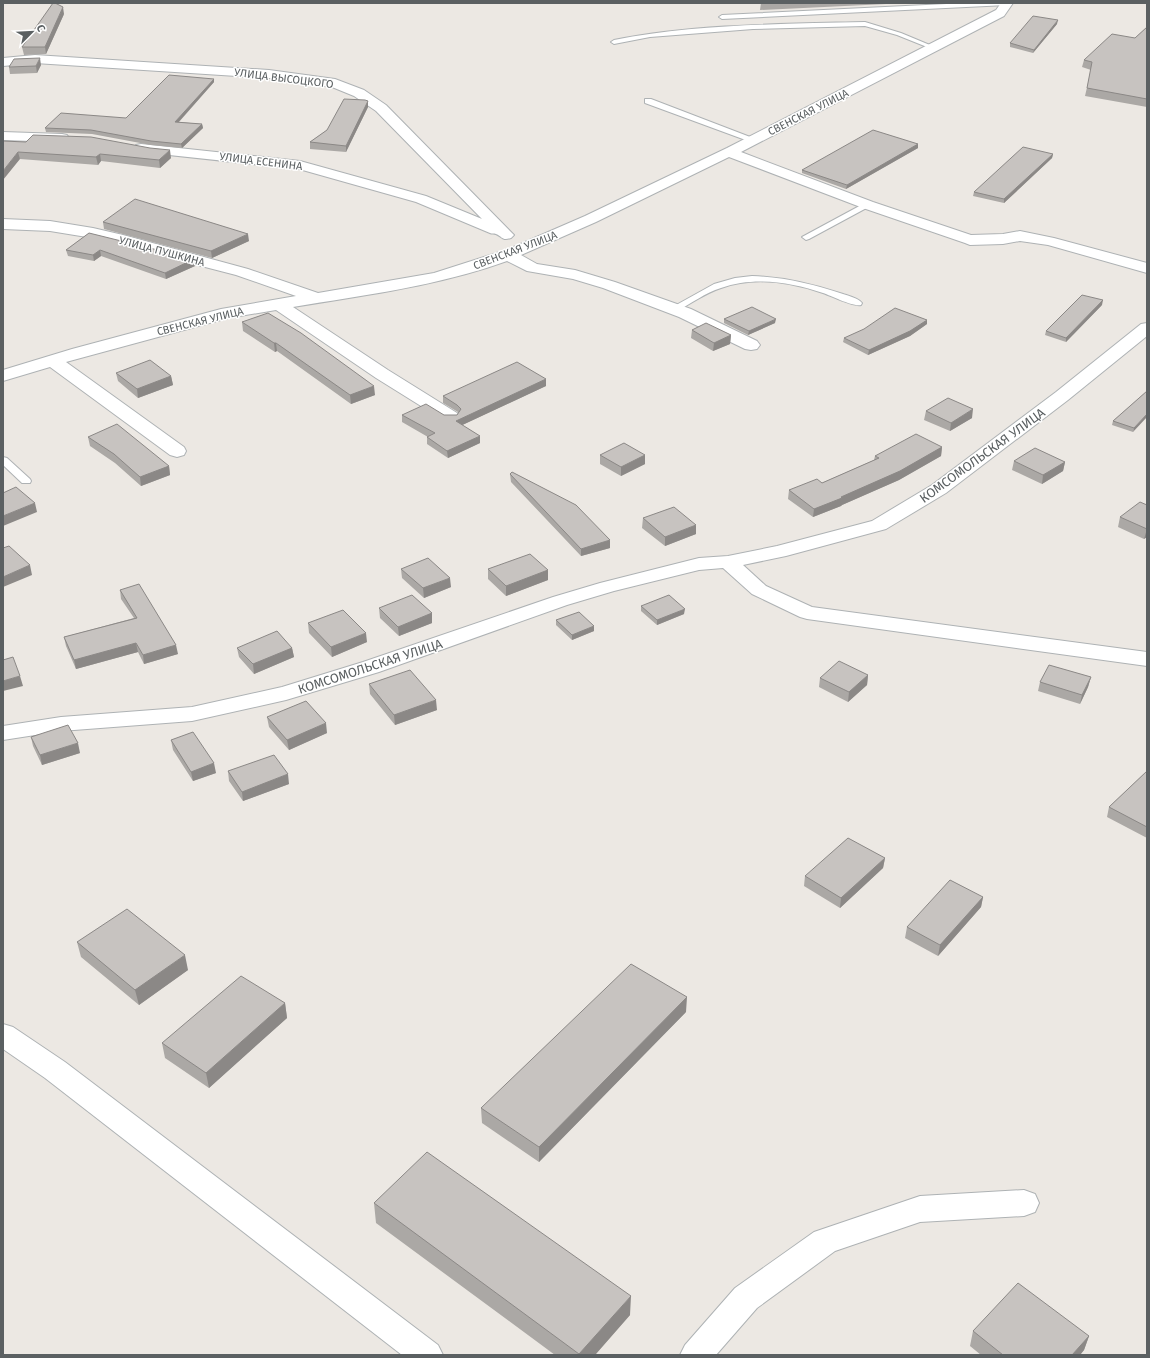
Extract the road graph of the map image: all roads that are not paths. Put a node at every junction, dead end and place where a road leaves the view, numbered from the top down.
1 (1007, 3) edge
2 (722, 17) dead end
3 (614, 42) dead end
4 (934, 48) junction
5 (3, 62) edge
6 (648, 101) dead end
7 (3, 136) edge
8 (77, 139) edge
9 (754, 140) junction
10 (129, 146) edge
11 (731, 152) junction
12 (868, 206) junction
13 (3, 224) edge
14 (506, 235) junction
15 (806, 237) dead end
16 (529, 247) junction
17 (508, 255) junction
18 (1147, 268) edge
19 (318, 298) junction
20 (858, 303) dead end
21 (278, 304) junction
22 (674, 309) junction
23 (1147, 328) edge
24 (751, 345) dead end
25 (53, 361) junction
26 (3, 376) edge
27 (451, 417) edge
28 (177, 451) dead end
29 (3, 460) edge
30 (26, 481) dead end
31 (728, 562) junction
32 (1147, 659) edge
33 (3, 733) edge
34 (3, 1035) edge
35 (1024, 1203) dead end
36 (427, 1355) edge
37 (696, 1355) edge

1 - 2 lane
1 - 4 street, СВЕНСКАЯ УЛИЦА
3 - 4 lane
4 - 9 street, СВЕНСКАЯ УЛИЦА
5 - 14 street, УЛИЦА ВЫСОЦКОГО
6 - 9 lane
7 - 8 street
9 - 11 street, СВЕНСКАЯ УЛИЦА
10 - 14 street, УЛИЦА ЕСЕНИНА
11 - 12 street
11 - 16 street, СВЕНСКАЯ УЛИЦА
12 - 15 lane
12 - 18 street
13 - 19 street, УЛИЦА ПУШКИНА
14 - 16 street, УЛИЦА ЕСЕНИНА
16 - 17 street, СВЕНСКАЯ УЛИЦА
17 - 19 street, СВЕНСКАЯ УЛИЦА
17 - 22 street
19 - 21 street, СВЕНСКАЯ УЛИЦА
20 - 22 lane
21 - 25 street, СВЕНСКАЯ УЛИЦА
21 - 27 street
22 - 24 street
23 - 31 street, КОМСОМОЛЬСКАЯ УЛИЦА
25 - 26 street, СВЕНСКАЯ УЛИЦА
25 - 28 street
29 - 30 lane
31 - 32 street
31 - 33 street, КОМСОМОЛЬСКАЯ УЛИЦА
34 - 36 street
35 - 37 street

